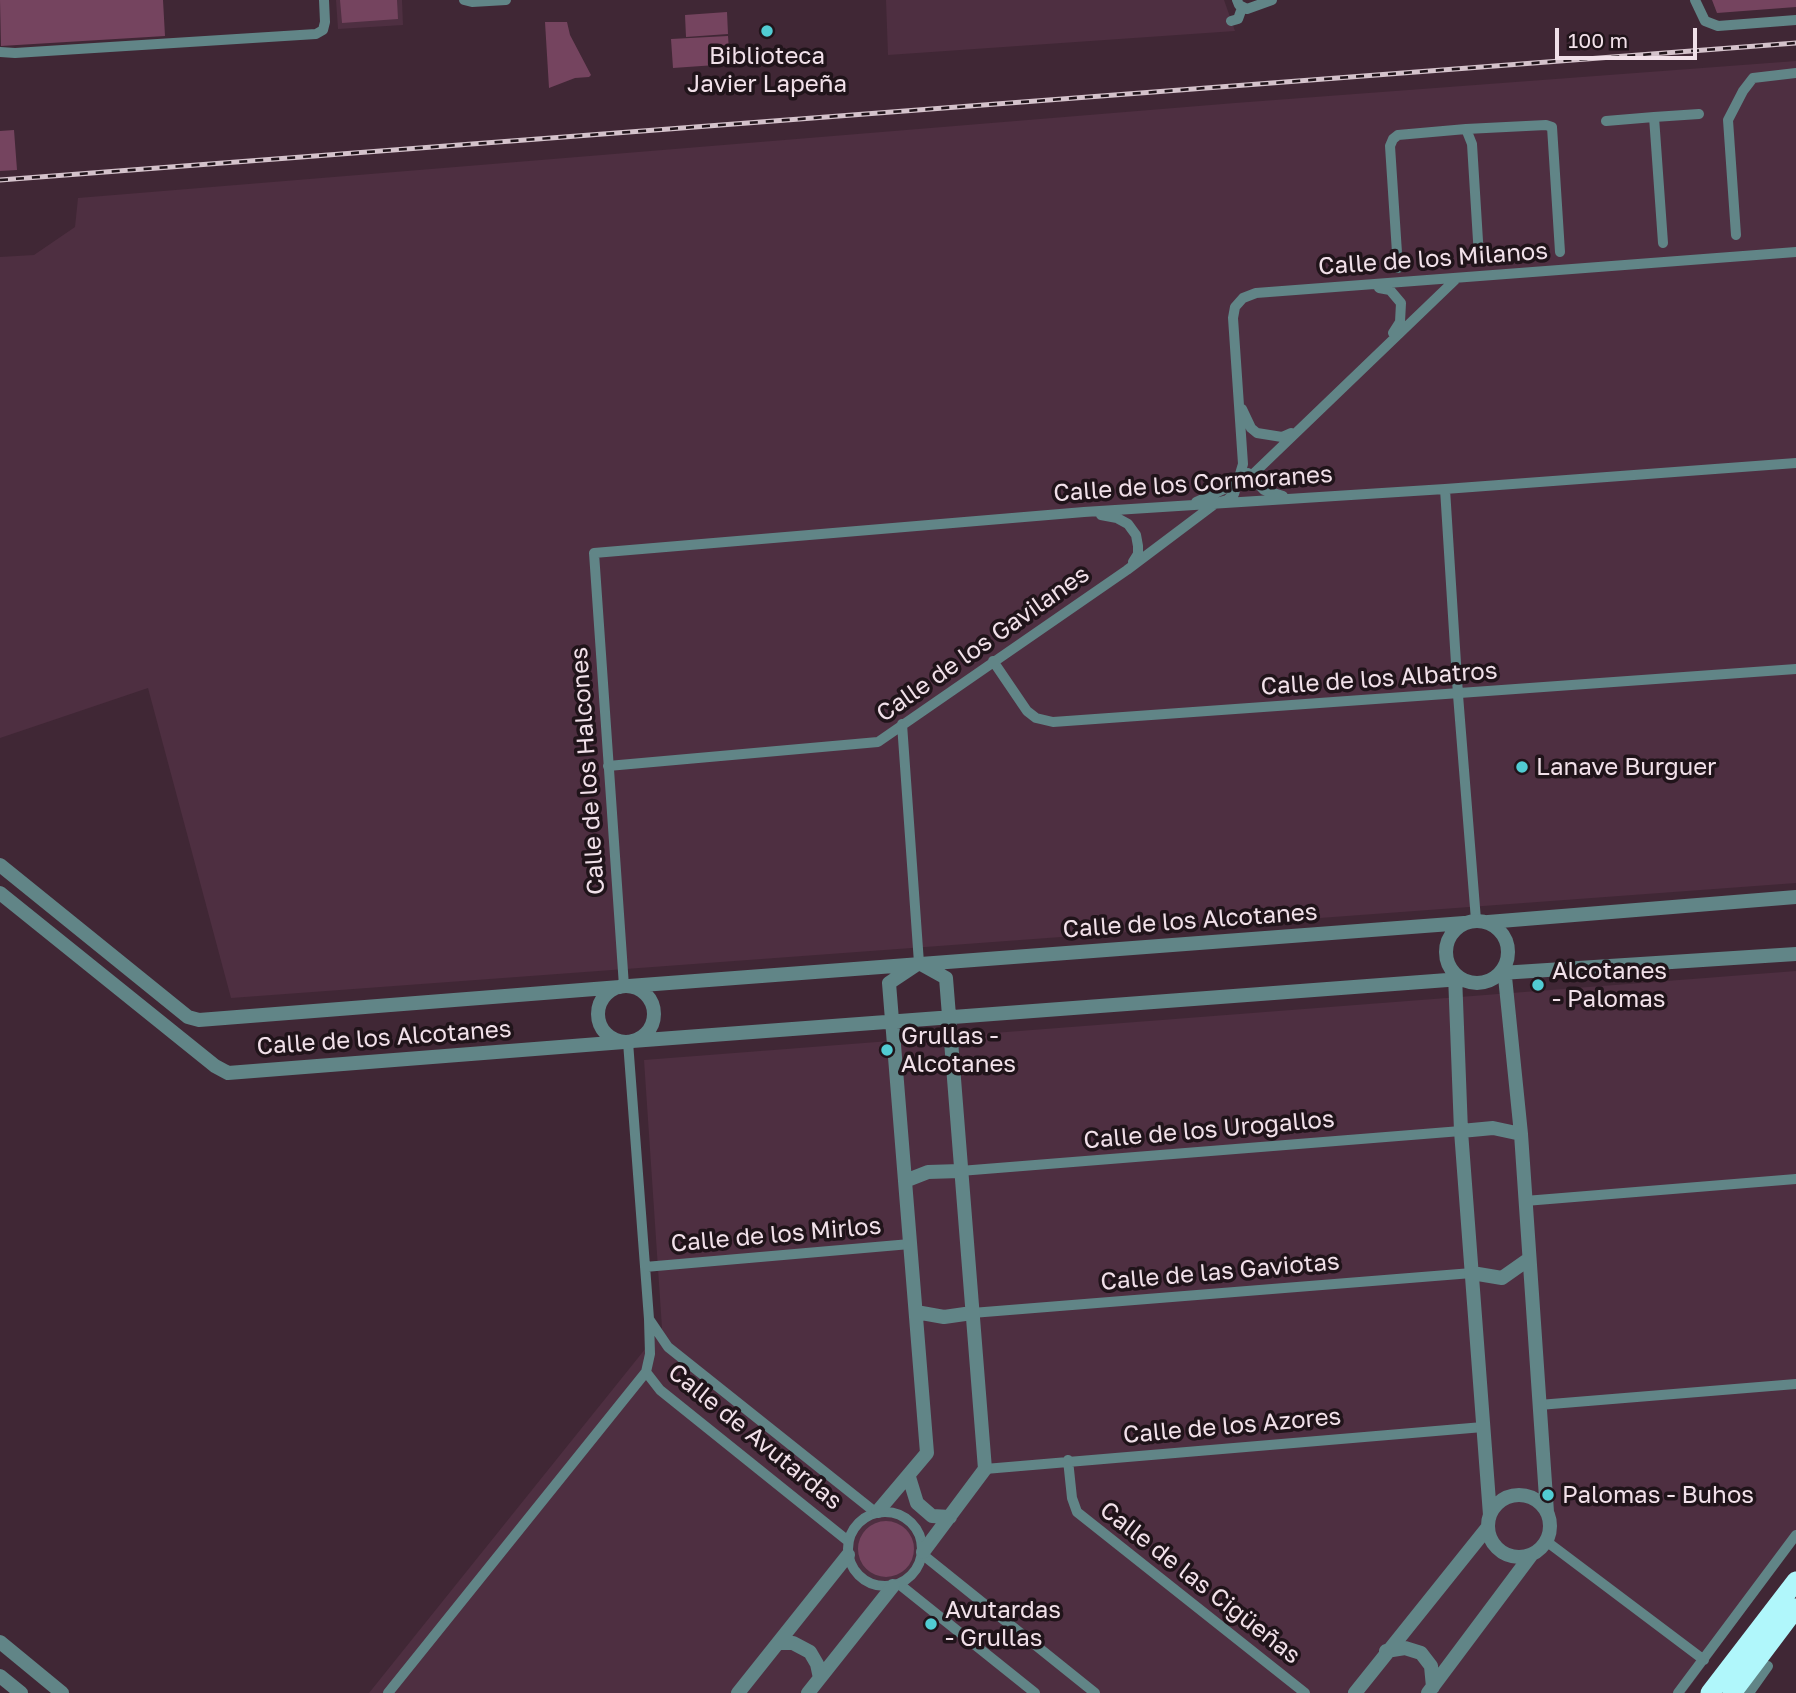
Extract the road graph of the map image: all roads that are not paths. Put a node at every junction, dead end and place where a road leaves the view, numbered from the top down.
1 (324, 0) edge
2 (506, 0) edge
3 (1272, 0) edge
4 (1695, 0) edge
5 (468, 1) edge
6 (1239, 4) edge
7 (1796, 20) edge
8 (1231, 21) dead end
9 (0, 52) edge
10 (15, 53) junction
11 (0, 61) edge
12 (1796, 73) edge
13 (1699, 114) dead end
14 (1654, 117) junction
15 (1606, 121) dead end
16 (1466, 129) junction
17 (1736, 235) dead end
18 (1663, 243) dead end
19 (1560, 252) dead end
20 (1796, 252) edge
21 (1479, 257) dead end
22 (1398, 268) dead end
23 (1455, 279) junction
24 (1370, 285) junction
25 (1384, 347) junction
26 (1239, 403) junction
27 (1297, 431) junction
28 (1796, 463) edge
29 (1244, 479) junction
30 (1445, 489) junction
31 (1290, 498) junction
32 (1216, 503) junction
33 (1189, 505) junction
34 (1084, 512) junction
35 (594, 553) joint
36 (1127, 570) junction
37 (993, 661) junction
38 (1796, 669) edge
39 (1458, 695) junction
40 (902, 724) junction
41 (608, 766) junction
42 (0, 865) edge
43 (0, 893) edge
44 (1796, 897) edge
45 (1476, 922) junction
46 (1796, 954) edge
47 (919, 963) junction
48 (1503, 971) junction
49 (1457, 978) junction
50 (624, 987) junction
51 (950, 1018) junction
52 (892, 1023) junction
53 (628, 1042) junction
54 (1461, 1131) junction
55 (1521, 1134) junction
56 (961, 1171) junction
57 (1796, 1179) edge
58 (905, 1181) junction
59 (1525, 1201) junction
60 (910, 1244) junction
61 (1529, 1259) junction
62 (645, 1267) junction
63 (1472, 1273) junction
64 (916, 1312) junction
65 (972, 1313) junction
66 (649, 1319) junction
67 (646, 1373) junction
68 (1796, 1384) edge
69 (1539, 1405) junction
70 (1483, 1427) junction
71 (1069, 1461) junction
72 (985, 1469) junction
73 (909, 1477) junction
74 (877, 1512) junction
75 (1547, 1512) junction
76 (950, 1517) junction
77 (1489, 1521) junction
78 (1796, 1535) edge
79 (1546, 1541) junction
80 (848, 1548) junction
81 (922, 1553) junction
82 (1532, 1554) junction
83 (1796, 1581) edge
84 (896, 1585) junction
85 (1796, 1608) edge
86 (1796, 1629) edge
87 (0, 1642) edge
88 (778, 1643) junction
89 (1386, 1651) junction
90 (1704, 1660) junction
91 (0, 1676) edge
92 (820, 1678) junction
93 (1430, 1690) edge
94 (21, 1693) edge
95 (62, 1693) edge
96 (388, 1693) edge
97 (738, 1693) edge
98 (808, 1693) edge
99 (1035, 1693) edge
100 (1095, 1693) edge
101 (1305, 1693) edge
102 (1355, 1693) edge
103 (1678, 1693) edge
104 (1710, 1693) edge
105 (1732, 1693) edge
106 (1748, 1693) edge

1 - 10 street
2 - 5 street
3 - 6 street
4 - 7 street
6 - 8 street
9 - 10 street
10 - 11 street
12 - 17 street
13 - 14 street
14 - 15 street
14 - 18 street
16 - 19 street
16 - 21 street
16 - 22 street
20 - 23 street, Calle de los Milanos
23 - 24 street, Calle de los Milanos
23 - 25 street, Calle de los Gavilanes
24 - 25 street, Calle de los Gavilanes
24 - 26 street, Calle de los Milanos
25 - 27 street, Calle de los Gavilanes
26 - 27 street
26 - 29 street, Calle de los Milanos
27 - 29 street, Calle de los Gavilanes
28 - 30 street, Calle de los Cormoranes
29 - 31 street
29 - 32 street, Calle de los Gavilanes
29 - 33 street, Calle de los Gavilanes
30 - 31 street, Calle de los Cormoranes
30 - 39 street
31 - 32 street, Calle de los Cormoranes
32 - 33 street, Calle de los Cormoranes
32 - 36 street, Calle de los Gavilanes
33 - 34 street, Calle de los Cormoranes
34 - 35 street, Calle de los Cormoranes
34 - 36 street, Calle de los Gavilanes
35 - 41 street, Calle de los Halcones
36 - 37 street, Calle de los Gavilanes
37 - 39 street, Calle de los Albatros
37 - 40 street, Calle de los Gavilanes
38 - 39 street, Calle de los Albatros
39 - 45 street
40 - 41 street, Calle de los Gavilanes
40 - 47 street
41 - 50 street, Calle de los Halcones
42 - 50 street, Calle de los Alcotanes
43 - 53 street, Calle de los Alcotanes
44 - 45 street, Calle de los Alcotanes
45 - 47 street, Calle de los Alcotanes
45 - 48 street
45 - 49 street
46 - 48 street
47 - 50 street, Calle de los Alcotanes
47 - 51 street
47 - 52 street, Calle de los Alcotanes
48 - 49 street
48 - 55 street
49 - 51 street, Calle de los Alcotanes
49 - 54 street
50 - 53 street
50 - 53 street
51 - 52 street, Calle de los Alcotanes
51 - 56 street
52 - 53 street, Calle de los Alcotanes
52 - 58 street
53 - 62 street, Calle de Avutardas
54 - 55 street
54 - 56 street, Calle de los Urogallos
54 - 63 street
55 - 59 street
56 - 58 street
56 - 65 street
57 - 59 street
58 - 60 street
59 - 61 street
60 - 62 street, Calle de los Mirlos
60 - 64 street
61 - 63 street
61 - 69 street
62 - 66 street, Calle de Avutardas
63 - 65 street, Calle de las Gaviotas
63 - 70 street
64 - 65 street
64 - 73 street
65 - 72 street
66 - 67 street, Calle de Avutardas
66 - 74 street, Calle de Avutardas
67 - 80 street, Calle de Avutardas
67 - 96 street
68 - 69 street
69 - 75 street
70 - 71 street, Calle de los Azores
70 - 77 street
71 - 72 street, Calle de los Azores
71 - 101 street, Calle de las Cigüeñas
72 - 76 street
73 - 74 street
73 - 76 street
74 - 80 street
74 - 81 street
75 - 77 street
75 - 79 street
76 - 81 street
77 - 82 street
77 - 89 street
78 - 90 street
79 - 82 street
79 - 90 street
80 - 84 street
80 - 88 street
81 - 84 street
81 - 100 street
82 - 93 street
83 - 104 highway
84 - 92 street
84 - 99 street
85 - 105 highway
86 - 106 highway
87 - 95 street
88 - 92 street
88 - 97 street
89 - 93 street
89 - 102 street
90 - 103 street
91 - 94 street
92 - 98 street

